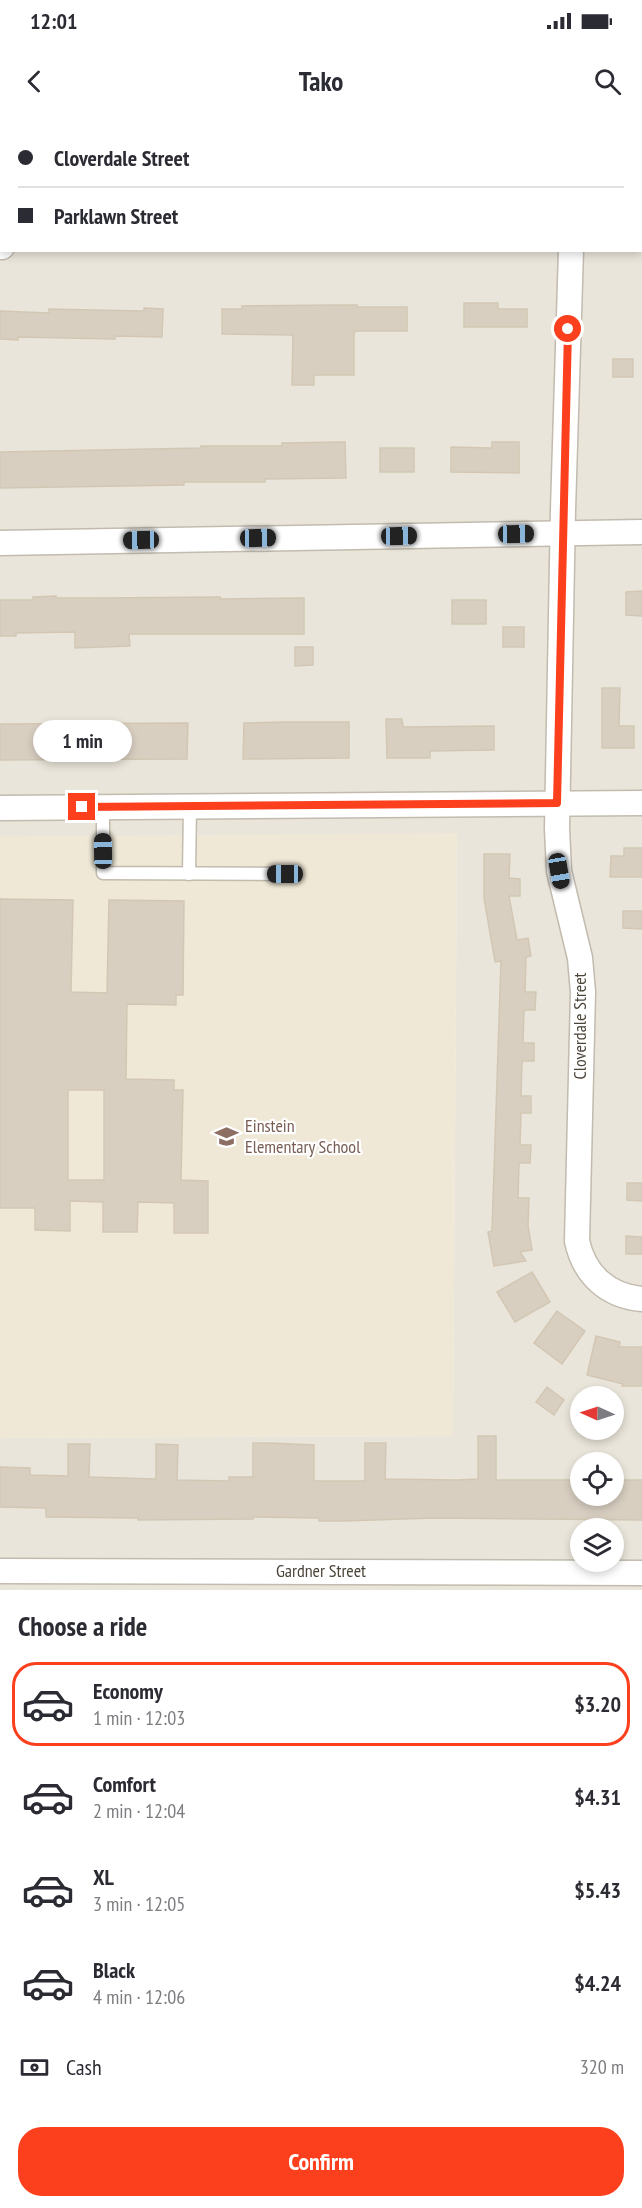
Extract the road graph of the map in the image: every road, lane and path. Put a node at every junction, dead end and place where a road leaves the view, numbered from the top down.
1 (571, 252) edge
2 (642, 532) edge
3 (563, 533) junction
4 (0, 543) edge
5 (557, 803) junction
6 (642, 803) edge
7 (190, 806) junction
8 (103, 807) junction
9 (0, 808) edge
10 (189, 874) junction
11 (285, 874) dead end
12 (642, 1299) edge
13 (0, 1571) edge
14 (642, 1572) edge

1 - 3 street, Cloverdale Street
2 - 3 street
3 - 4 street
3 - 5 street, Cloverdale Street
5 - 6 street
5 - 7 street
5 - 12 street, Cloverdale Street
7 - 8 street
7 - 10 lane
8 - 9 street
8 - 10 lane
10 - 11 lane
13 - 14 street, Gardner Street

